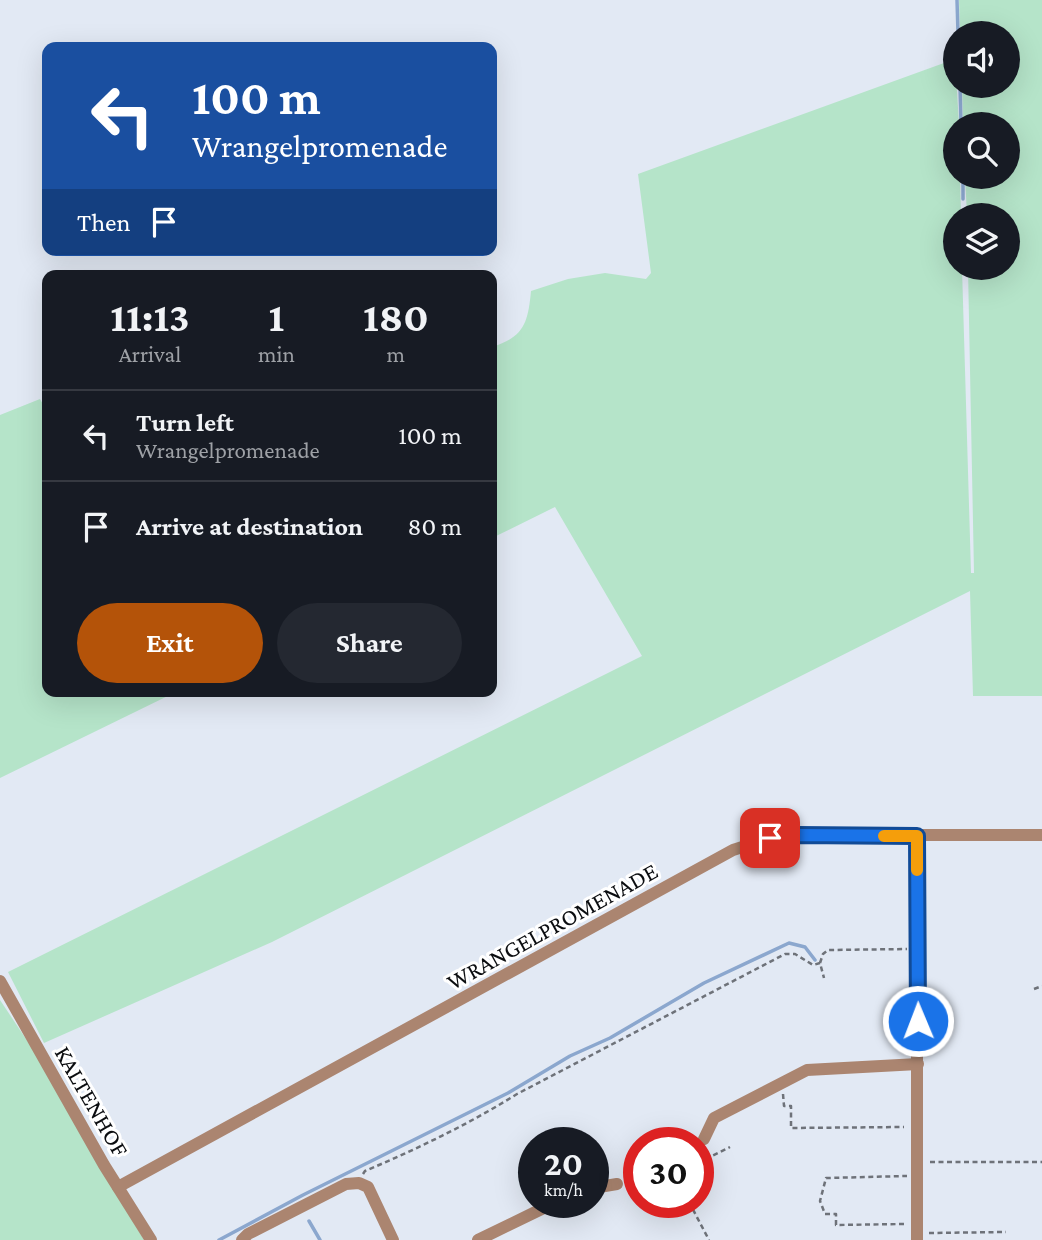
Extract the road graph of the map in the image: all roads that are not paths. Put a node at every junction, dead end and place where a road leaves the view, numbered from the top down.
1 (1042, 835) edge
2 (917, 836) junction
3 (0, 981) edge
4 (918, 1064) junction
5 (710, 1127) edge
6 (617, 1184) dead end
7 (609, 1185) edge
8 (118, 1187) junction
9 (523, 1218) edge
10 (917, 1232) edge
11 (151, 1240) edge
12 (242, 1240) edge
13 (393, 1240) edge
14 (478, 1240) edge

1 - 2 street, WRANGELPROMENADE
2 - 4 street
2 - 8 street, WRANGELPROMENADE
3 - 8 street, KALTENHOF
4 - 5 street
4 - 10 street
6 - 7 street
8 - 11 street, KALTENHOF
9 - 14 street
12 - 13 street

